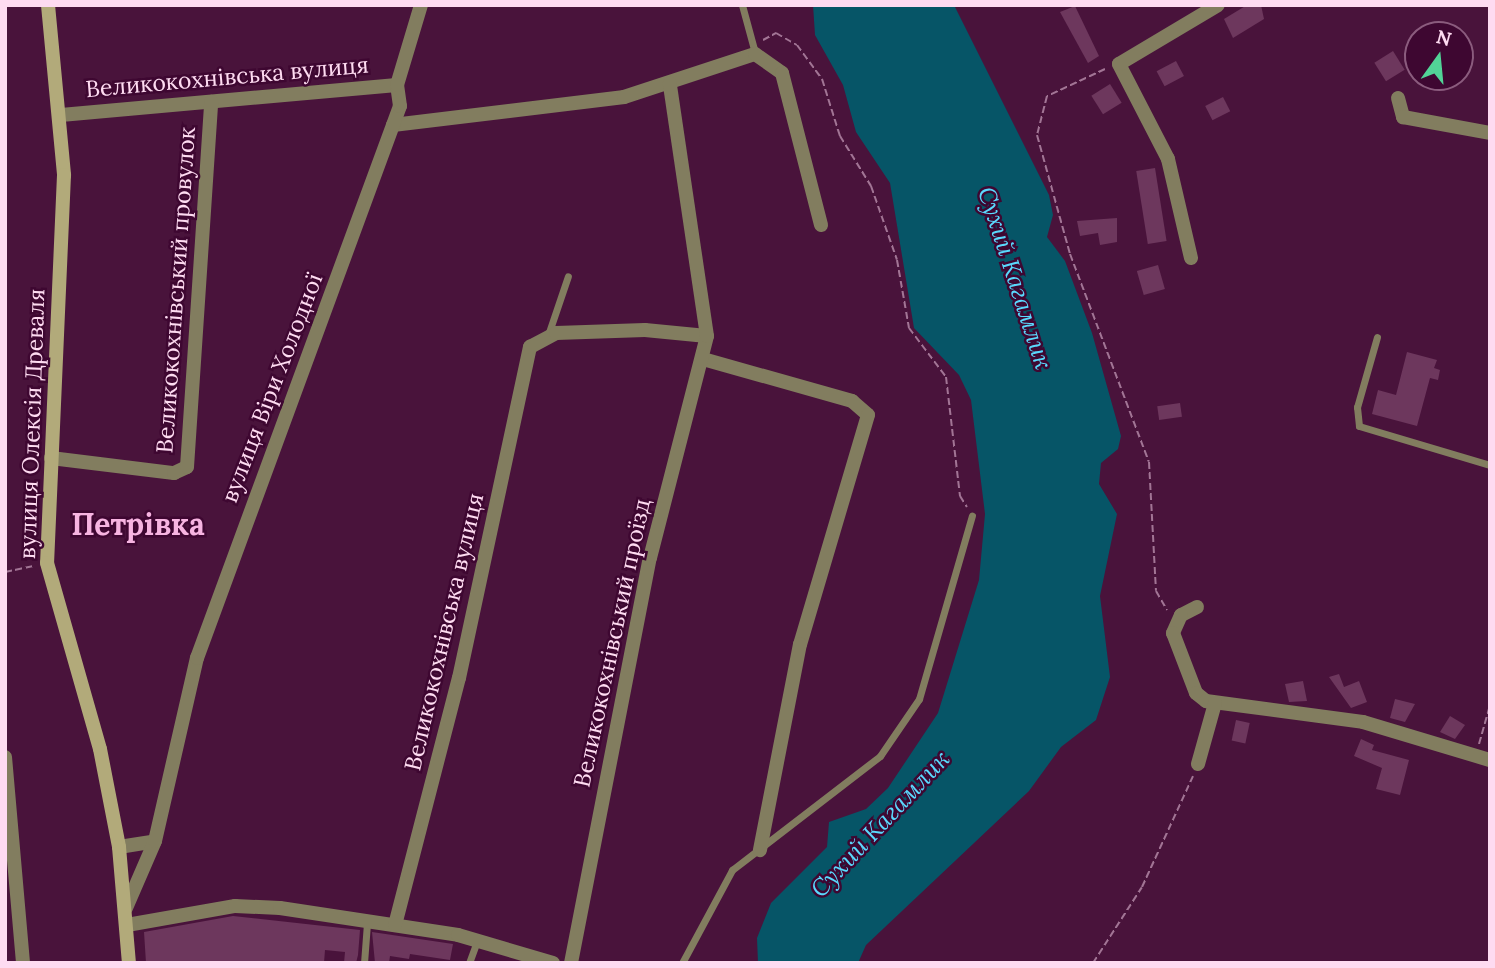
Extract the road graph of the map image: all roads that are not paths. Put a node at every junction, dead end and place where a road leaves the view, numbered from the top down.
1 (48, 5) edge
2 (421, 5) edge
3 (741, 5) edge
4 (1218, 5) edge
5 (754, 50) junction
6 (670, 84) junction
7 (397, 85) junction
8 (1398, 98) dead end
9 (211, 102) junction
10 (61, 115) junction
11 (393, 125) junction
12 (1490, 133) edge
13 (821, 225) dead end
14 (1191, 258) dead end
15 (568, 276) dead end
16 (548, 335) junction
17 (707, 336) junction
18 (1377, 337) dead end
19 (703, 359) junction
20 (51, 458) junction
21 (1490, 465) edge
22 (972, 515) road end
23 (1197, 607) dead end
24 (1214, 703) junction
25 (5, 757) edge
26 (1483, 759) edge
27 (1198, 764) road end
28 (155, 841) junction
29 (119, 847) junction
30 (760, 850) junction
31 (126, 908) junction
32 (367, 923) junction
33 (127, 925) junction
34 (395, 925) junction
35 (477, 941) junction
36 (23, 963) edge
37 (130, 963) edge
38 (364, 963) edge
39 (469, 963) edge
40 (553, 963) edge
41 (571, 963) edge
42 (682, 963) edge

1 - 10 street, вулиця Олексія Древаля
2 - 7 street, вулиця Віри Холодної
3 - 5 lane
4 - 14 street
5 - 6 street
5 - 13 street
6 - 11 street
6 - 17 street
7 - 9 street, Великокохнівська вулиця
7 - 11 street, вулиця Віри Холодної
8 - 12 street
9 - 10 street, Великокохнівська вулиця
9 - 20 street, Великокохнівський провулок
10 - 20 street, вулиця Олексія Древаля
11 - 28 street, вулиця Віри Холодної
15 - 16 lane
16 - 17 street
16 - 34 street, Великокохнівська вулиця
17 - 19 street, Великокохнівський проїзд
18 - 21 lane
19 - 30 street
19 - 41 street, Великокохнівський проїзд
20 - 29 street, вулиця Олексія Древаля
22 - 30 lane
23 - 24 street
24 - 26 street
24 - 27 street
25 - 36 street
28 - 29 street
28 - 31 street, вулиця Віри Холодної
29 - 31 street, вулиця Олексія Древаля
30 - 42 lane
31 - 33 street, вулиця Олексія Древаля
32 - 33 street
32 - 34 street
32 - 38 lane
33 - 37 street, вулиця Олексія Древаля
34 - 35 street
35 - 39 lane
35 - 40 street

